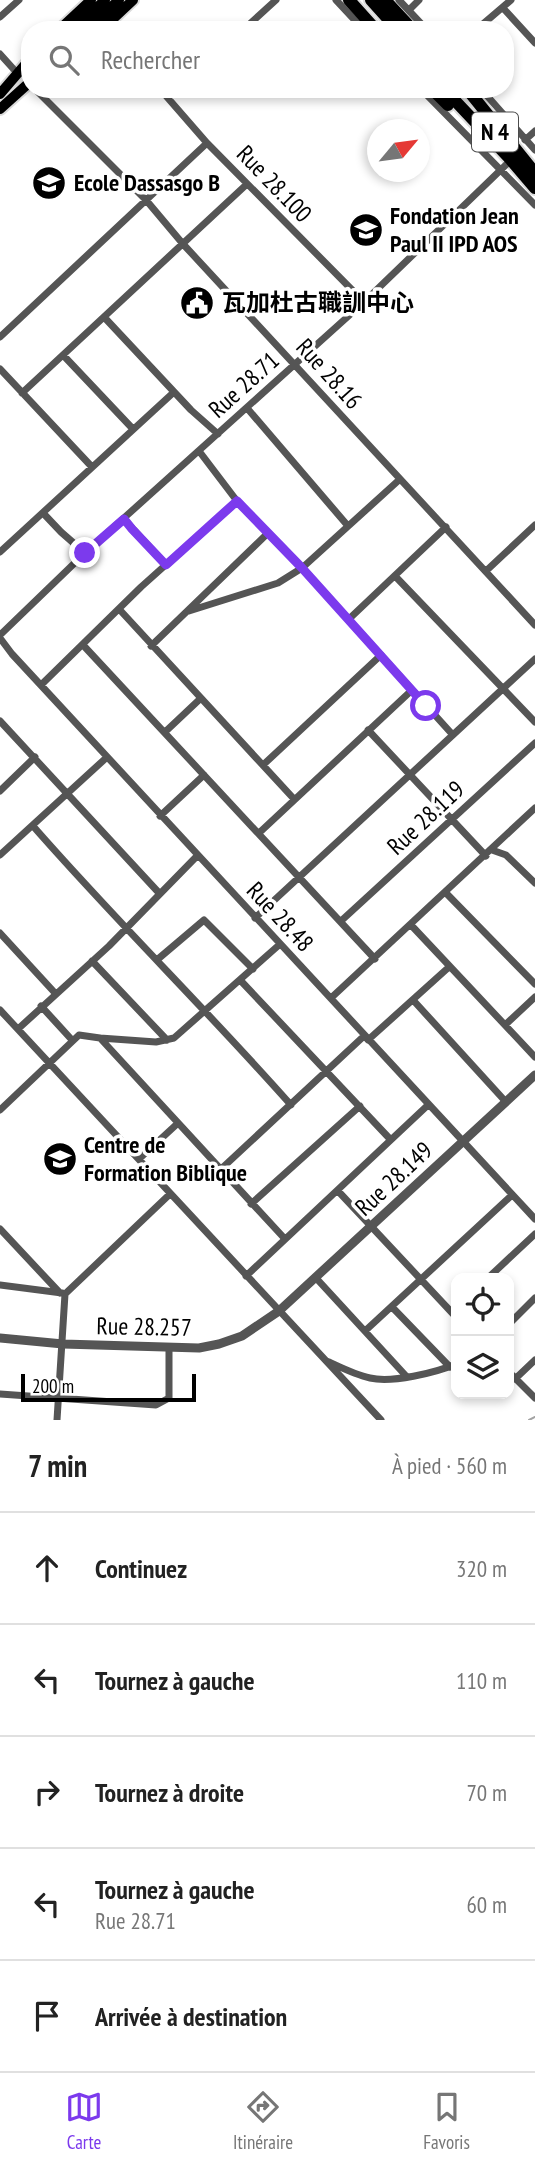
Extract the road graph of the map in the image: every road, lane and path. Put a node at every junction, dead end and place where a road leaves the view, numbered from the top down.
1 (91, 0) edge
2 (105, 0) edge
3 (119, 0) edge
4 (133, 0) edge
5 (276, 0) edge
6 (335, 0) edge
7 (349, 0) edge
8 (359, 0) edge
9 (399, 0) edge
10 (419, 0) edge
11 (511, 0) edge
12 (17, 1) edge
13 (377, 6) edge
14 (503, 8) junction
15 (409, 10) junction
16 (0, 17) edge
17 (69, 21) edge
18 (83, 21) edge
19 (96, 21) edge
20 (111, 21) edge
21 (253, 21) edge
22 (355, 21) edge
23 (368, 21) edge
24 (390, 21) edge
25 (400, 21) edge
26 (419, 21) edge
27 (487, 21) edge
28 (535, 43) edge
29 (0, 54) edge
30 (21, 75) edge
31 (21, 81) edge
32 (21, 83) edge
33 (0, 85) edge
34 (21, 86) edge
35 (0, 95) edge
36 (44, 98) edge
37 (168, 98) edge
38 (430, 98) edge
39 (441, 98) edge
40 (453, 98) edge
41 (463, 98) edge
42 (474, 98) edge
43 (489, 98) edge
44 (0, 110) edge
45 (535, 131) edge
46 (525, 140) junction
47 (208, 143) junction
48 (535, 150) edge
49 (512, 160) junction
50 (502, 170) junction
51 (535, 174) edge
52 (247, 184) junction
53 (535, 188) edge
54 (146, 200) junction
55 (535, 205) edge
56 (183, 244) junction
57 (364, 302) junction
58 (104, 317) junction
59 (0, 337) edge
60 (63, 355) junction
61 (295, 365) junction
62 (0, 369) edge
63 (174, 392) junction
64 (22, 393) junction
65 (247, 408) junction
66 (132, 428) junction
67 (218, 434) junction
68 (199, 451) junction
69 (92, 467) junction
70 (399, 480) junction
71 (237, 501) junction
72 (43, 513) junction
73 (124, 519) junction
74 (535, 525) edge
75 (348, 526) junction
76 (446, 527) junction
77 (268, 533) junction
78 (0, 552) edge
79 (85, 553) junction
80 (166, 565) junction
81 (302, 568) junction
82 (486, 571) junction
83 (395, 576) junction
84 (119, 609) junction
85 (189, 611) junction
86 (349, 619) junction
87 (535, 625) edge
88 (0, 636) edge
89 (83, 645) junction
90 (151, 646) junction
91 (381, 654) junction
92 (535, 659) edge
93 (41, 685) junction
94 (503, 687) junction
95 (412, 690) junction
96 (200, 699) junction
97 (0, 721) edge
98 (535, 723) edge
99 (368, 730) junction
100 (165, 732) junction
101 (452, 734) junction
102 (535, 743) edge
103 (34, 757) junction
104 (106, 758) junction
105 (263, 765) junction
106 (204, 775) junction
107 (409, 775) junction
108 (0, 791) edge
109 (68, 793) junction
110 (295, 799) junction
111 (535, 808) edge
112 (160, 816) junction
113 (452, 820) junction
114 (33, 826) junction
115 (259, 833) junction
116 (489, 853) junction
117 (0, 855) edge
118 (197, 856) junction
119 (300, 877) junction
120 (535, 883) edge
121 (446, 893) junction
122 (160, 894) junction
123 (255, 918) junction
124 (341, 921) junction
125 (411, 925) junction
126 (125, 928) junction
127 (0, 933) edge
128 (279, 945) junction
129 (158, 959) junction
130 (375, 959) junction
131 (92, 961) junction
132 (449, 967) junction
133 (253, 969) junction
134 (241, 981) junction
135 (535, 984) edge
136 (55, 993) junction
137 (535, 997) edge
138 (331, 998) junction
139 (413, 1000) junction
140 (41, 1006) junction
141 (0, 1010) edge
142 (205, 1010) junction
143 (505, 1025) junction
144 (18, 1029) junction
145 (100, 1038) junction
146 (366, 1038) junction
147 (72, 1040) junction
148 (167, 1040) junction
149 (535, 1057) edge
150 (50, 1063) junction
151 (327, 1071) junction
152 (535, 1075) edge
153 (506, 1102) junction
154 (291, 1104) junction
155 (428, 1105) junction
156 (360, 1106) junction
157 (0, 1110) edge
158 (177, 1124) junction
159 (390, 1139) junction
160 (463, 1142) junction
161 (139, 1159) junction
162 (220, 1171) junction
163 (338, 1191) junction
164 (170, 1195) junction
165 (512, 1195) junction
166 (251, 1204) junction
167 (535, 1219) edge
168 (371, 1226) junction
169 (0, 1229) edge
170 (535, 1234) edge
171 (285, 1239) junction
172 (493, 1273) edge
173 (246, 1276) junction
174 (316, 1278) junction
175 (421, 1280) junction
176 (0, 1285) edge
177 (63, 1293) junction
178 (535, 1298) edge
179 (393, 1307) junction
180 (451, 1308) edge
181 (279, 1311) junction
182 (514, 1319) edge
183 (365, 1331) junction
184 (0, 1338) edge
185 (63, 1344) junction
186 (169, 1348) junction
187 (324, 1359) junction
188 (535, 1360) edge
189 (451, 1364) edge
190 (451, 1366) edge
191 (407, 1377) junction
192 (515, 1378) joint
193 (0, 1394) edge
194 (535, 1398) edge
195 (59, 1399) junction
196 (57, 1420) edge
197 (381, 1420) edge

1 - 17 main road
2 - 18 main road
3 - 19 main road
4 - 20 main road
5 - 21 street
6 - 22 street
7 - 23 highway
8 - 13 highway
9 - 15 street
10 - 15 street
11 - 14 street
12 - 16 street
13 - 24 highway
13 - 25 highway
14 - 27 street
14 - 28 street
15 - 26 street
29 - 30 street, Rue 28.16
31 - 33 street
32 - 35 main road
34 - 44 main road
36 - 54 street, Rue 28.16
37 - 47 street, Rue 28.100
38 - 50 street
39 - 49 highway
40 - 49 highway, N 4
41 - 51 highway, N 4
42 - 51 highway
43 - 46 street
45 - 46 street
46 - 48 street
47 - 52 street, Rue 28.100
47 - 54 street
49 - 50 street, Rue 28.71
49 - 53 highway, N 4
50 - 55 street
50 - 57 street, Rue 28.71
52 - 56 street
52 - 57 street, Rue 28.100
54 - 56 street, Rue 28.16
54 - 59 street
56 - 58 street
56 - 61 street, Rue 28.16
57 - 61 street, Rue 28.71
58 - 60 street
58 - 63 street
60 - 64 street
60 - 66 street
61 - 65 street, Rue 28.71
61 - 70 street, Rue 28.16
62 - 64 street
63 - 66 street
63 - 67 street
64 - 69 street
65 - 67 street, Rue 28.71
65 - 75 street
66 - 69 street
67 - 68 street, Rue 28.71
68 - 71 street
68 - 73 street, Rue 28.71
69 - 72 street
70 - 75 street
70 - 76 street, Rue 28.16
71 - 77 street
71 - 80 street
72 - 78 street
72 - 79 street
73 - 79 street, Rue 28.71
73 - 80 street
74 - 82 street
75 - 81 street
76 - 82 street, Rue 28.16
76 - 83 street
77 - 81 street
77 - 85 street
79 - 88 street, Rue 28.71
80 - 84 street
81 - 85 street
81 - 86 street
82 - 87 street, Rue 28.16
83 - 86 street
83 - 94 street
84 - 89 street
84 - 90 street
85 - 90 street
86 - 91 street
88 - 93 street, Rue 28.48
89 - 93 street
89 - 100 street
90 - 96 street
91 - 95 street
91 - 105 street
92 - 94 street
93 - 104 street, Rue 28.48
94 - 98 street
94 - 101 street
95 - 99 street
95 - 101 street
96 - 100 street
96 - 105 street
97 - 103 street
99 - 107 street
99 - 110 street
100 - 106 street
101 - 107 street
102 - 113 street, Rue 28.119
103 - 108 street
103 - 109 street
104 - 109 street
104 - 112 street, Rue 28.48
105 - 110 street
106 - 112 street
106 - 115 street
107 - 113 street
107 - 119 street
109 - 114 street
109 - 122 street
110 - 115 street
111 - 116 street
112 - 118 street, Rue 28.48
113 - 116 street
113 - 124 street, Rue 28.119
114 - 117 street
114 - 126 street
115 - 119 street
116 - 120 street
116 - 121 street
118 - 122 street
118 - 123 street, Rue 28.48
119 - 123 street
119 - 124 street
121 - 125 street
121 - 135 street
122 - 126 street
123 - 128 street, Rue 28.48
124 - 130 street
125 - 130 street
125 - 132 street
126 - 129 street
126 - 131 street
127 - 136 street
128 - 133 street
128 - 138 street, Rue 28.48
129 - 133 street
129 - 142 street
130 - 138 street
131 - 136 street
131 - 148 street
132 - 139 street
132 - 143 street
133 - 134 street
134 - 142 street
134 - 151 street
136 - 140 street
137 - 143 street
138 - 146 street, Rue 28.48
139 - 146 street
139 - 153 street
140 - 144 street
140 - 147 street
141 - 144 street
142 - 148 street
142 - 154 street
143 - 149 street
144 - 150 street
145 - 147 street
145 - 148 street
145 - 158 street
146 - 151 street
146 - 155 street, Rue 28.48
147 - 150 street
150 - 157 street
150 - 161 street
151 - 154 street
151 - 156 street
152 - 153 street, Rue 28.149
153 - 160 street, Rue 28.149
154 - 162 street
155 - 159 street
155 - 160 street, Rue 28.48
156 - 159 street
156 - 166 street
158 - 161 street
158 - 162 street
159 - 163 street
160 - 165 street, Rue 28.48
160 - 168 street, Rue 28.149
161 - 164 street
162 - 166 street
163 - 168 street
163 - 171 street
164 - 173 street
164 - 177 street
165 - 167 street, Rue 28.48
165 - 175 street
166 - 171 street
168 - 174 street, Rue 28.149
168 - 175 street
169 - 177 street
170 - 172 street
171 - 173 street
173 - 181 street
174 - 181 street, Rue 28.149
174 - 183 street
175 - 179 street
175 - 180 street
176 - 177 street
177 - 185 street
178 - 182 street
179 - 183 street
179 - 189 street
181 - 186 street, Rue 28.257
181 - 187 street
183 - 191 street
184 - 185 street, Rue 28.257
185 - 186 street, Rue 28.257
185 - 195 street
186 - 195 street
187 - 191 street
187 - 197 street
188 - 192 street
190 - 191 street
192 - 194 street
193 - 195 street
195 - 196 street

